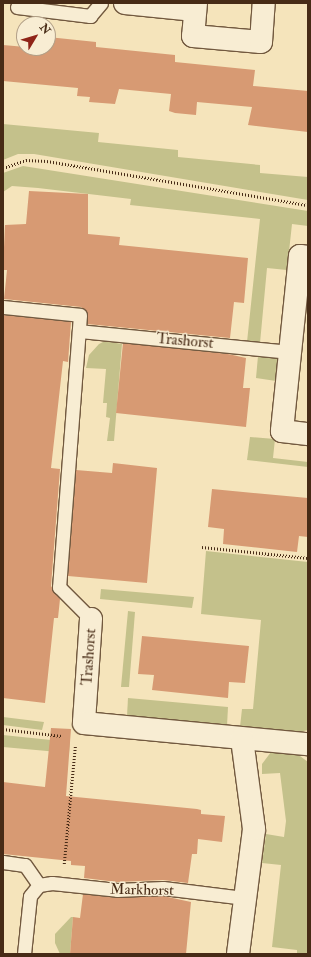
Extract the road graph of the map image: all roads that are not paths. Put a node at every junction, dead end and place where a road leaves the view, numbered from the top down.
1 (101, 3) edge
2 (125, 3) edge
3 (264, 3) edge
4 (196, 6) edge
5 (17, 7) dead end
6 (308, 257) edge
7 (3, 306) edge
8 (79, 331) junction
9 (291, 352) junction
10 (308, 434) edge
11 (91, 619) joint
12 (242, 740) junction
13 (308, 744) edge
14 (3, 862) edge
15 (39, 885) junction
16 (246, 898) junction
17 (24, 954) edge
18 (238, 954) edge

1 - 5 lane
2 - 4 street
3 - 4 street
6 - 9 street
7 - 8 lane, Trashorst
8 - 9 lane, Trashorst
8 - 11 lane, Trashorst
9 - 10 street
11 - 12 street, Trashorst
12 - 13 street
12 - 16 street
14 - 15 lane
15 - 16 lane, Markhorst
15 - 17 lane
16 - 18 street

